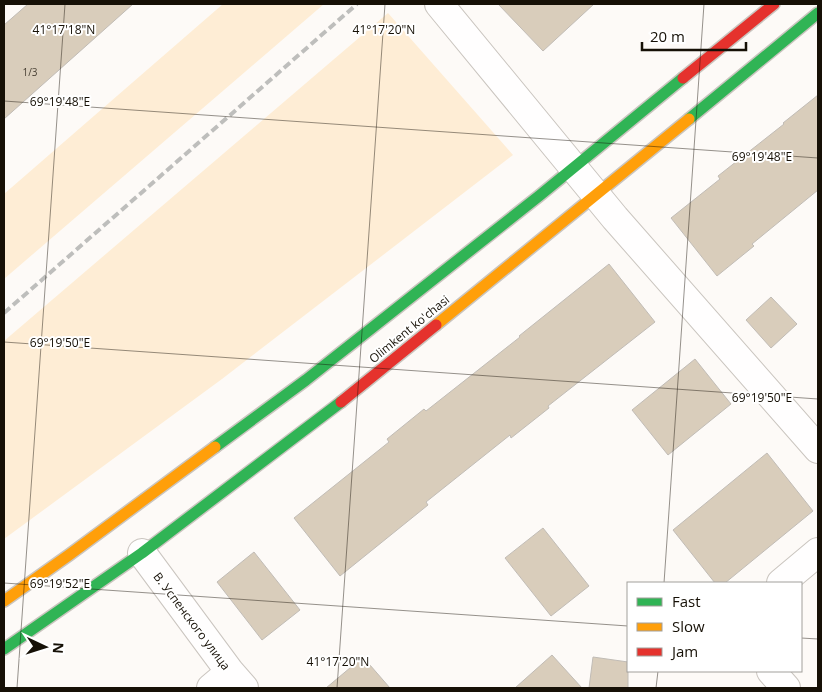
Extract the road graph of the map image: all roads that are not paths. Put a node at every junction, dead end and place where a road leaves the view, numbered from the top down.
1 (439, 4) edge
2 (774, 4) edge
3 (818, 13) edge
4 (573, 168) junction
5 (596, 195) junction
6 (818, 449) edge
7 (818, 552) edge
8 (142, 553) junction
9 (782, 582) edge
10 (4, 601) edge
11 (4, 650) edge
12 (771, 672) edge
13 (229, 683) edge
14 (786, 688) edge

1 - 4 street
2 - 4 main road, Olimkent ko'chasi
3 - 5 main road, Olimkent ko'chasi
4 - 5 street
4 - 10 main road, Olimkent ko'chasi
5 - 6 street
5 - 8 main road, Olimkent ko'chasi
7 - 9 street
8 - 11 main road, Olimkent ko'chasi
8 - 13 street, В. Успенского улица
12 - 14 street

